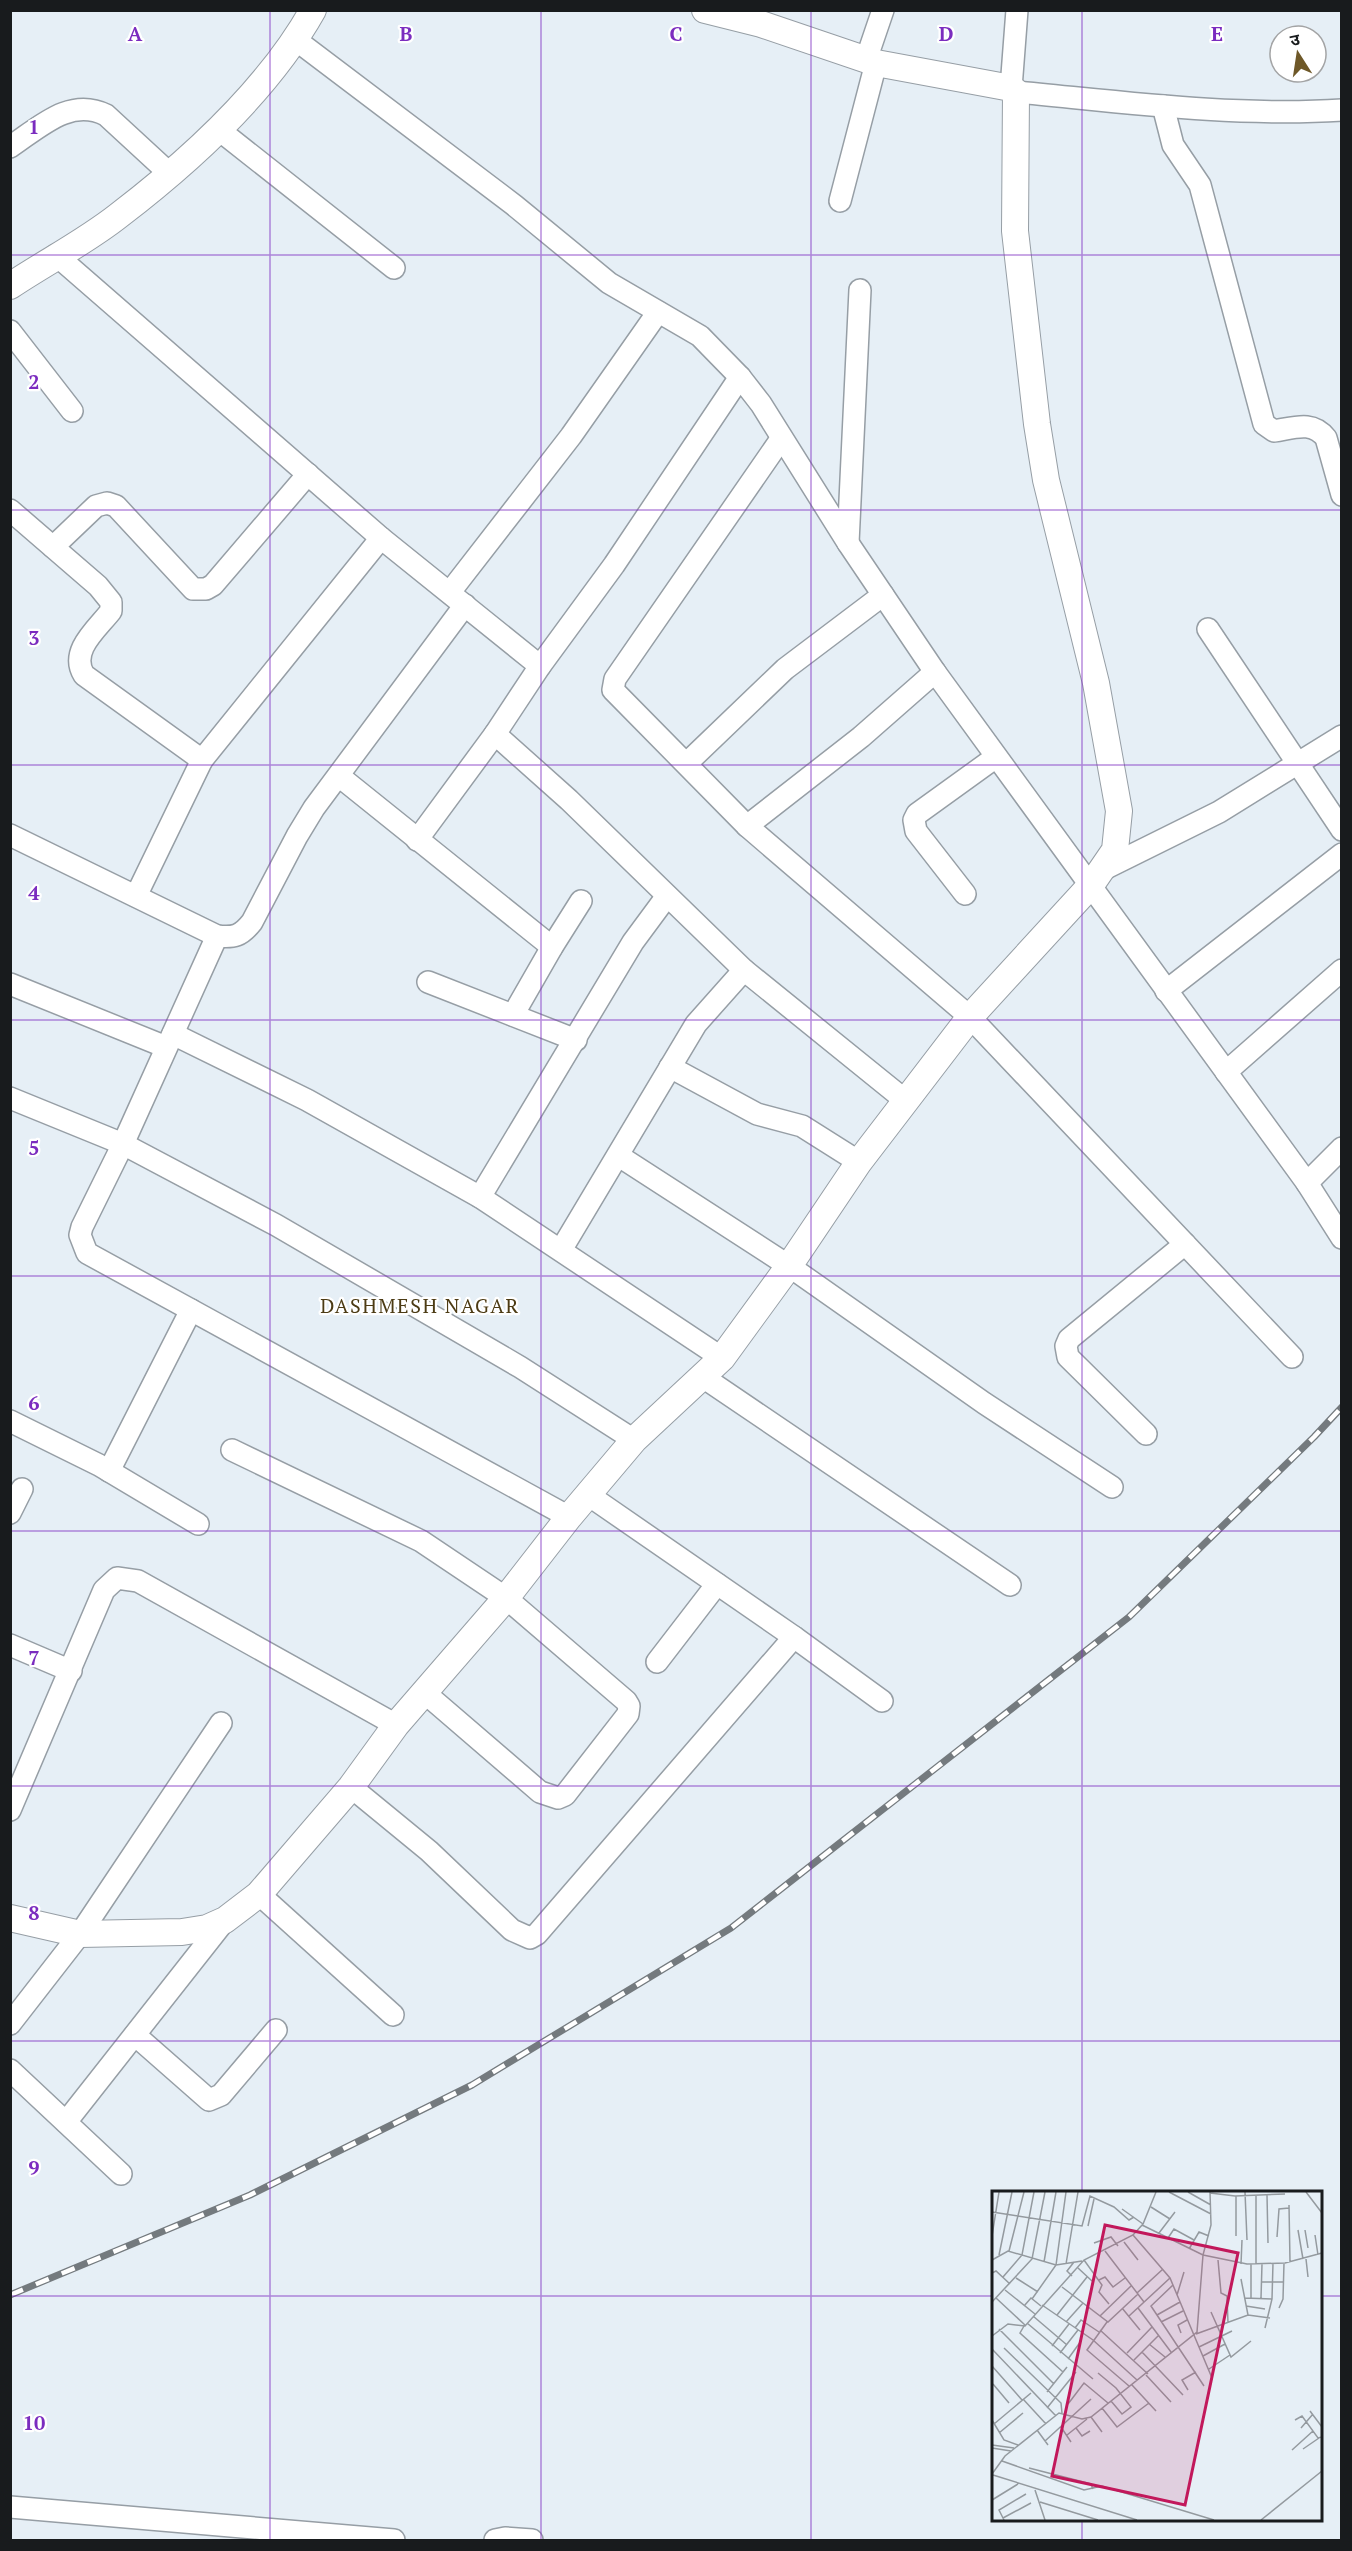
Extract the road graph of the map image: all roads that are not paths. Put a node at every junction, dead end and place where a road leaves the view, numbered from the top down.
1 (313, 10) edge
2 (705, 10) edge
3 (883, 10) edge
4 (1017, 10) edge
5 (296, 40) junction
6 (871, 61) junction
7 (1013, 90) junction
8 (1163, 106) junction
9 (1341, 110) edge
10 (218, 129) junction
11 (10, 147) edge
12 (170, 174) junction
13 (840, 201) dead end
14 (56, 255) junction
15 (394, 268) dead end
16 (10, 286) edge
17 (860, 290) dead end
18 (658, 312) junction
19 (10, 331) edge
20 (740, 377) junction
21 (72, 411) dead end
22 (781, 439) junction
23 (308, 474) junction
24 (1341, 495) edge
25 (10, 510) edge
26 (381, 538) junction
27 (848, 543) junction
28 (53, 547) junction
29 (883, 595) junction
30 (458, 598) junction
31 (1208, 628) dead end
32 (540, 666) junction
33 (935, 672) junction
34 (495, 734) junction
35 (1341, 736) edge
36 (996, 757) junction
37 (202, 760) junction
38 (687, 763) junction
39 (1296, 763) junction
40 (339, 776) junction
41 (747, 826) junction
42 (1341, 830) edge
43 (10, 835) edge
44 (417, 840) junction
45 (1341, 854) edge
46 (1096, 877) junction
47 (965, 894) dead end
48 (136, 896) junction
49 (667, 896) junction
50 (581, 901) dead end
51 (217, 936) junction
52 (552, 946) junction
53 (744, 970) junction
54 (1341, 970) edge
55 (428, 982) dead end
56 (10, 984) edge
57 (1166, 991) junction
58 (513, 1015) junction
59 (970, 1017) junction
60 (576, 1040) junction
61 (169, 1041) junction
62 (670, 1067) junction
63 (1226, 1072) junction
64 (10, 1098) edge
65 (906, 1101) junction
66 (123, 1144) junction
67 (1341, 1148) edge
68 (619, 1156) junction
69 (859, 1162) junction
70 (1307, 1183) junction
71 (480, 1197) junction
72 (1341, 1238) edge
73 (1185, 1244) junction
74 (561, 1250) junction
75 (789, 1266) junction
76 (191, 1310) junction
77 (1292, 1357) dead end
78 (723, 1358) junction
79 (704, 1377) junction
80 (10, 1421) edge
81 (1146, 1434) dead end
82 (634, 1440) junction
83 (232, 1450) dead end
84 (109, 1471) junction
85 (1112, 1487) dead end
86 (22, 1489) dead end
87 (587, 1494) junction
88 (10, 1513) edge
89 (569, 1517) junction
90 (198, 1524) dead end
91 (717, 1584) junction
92 (1010, 1585) dead end
93 (507, 1598) junction
94 (794, 1637) junction
95 (10, 1645) edge
96 (657, 1662) dead end
97 (71, 1671) junction
98 (424, 1693) junction
99 (882, 1701) dead end
100 (221, 1723) dead end
101 (396, 1725) junction
102 (351, 1787) junction
103 (10, 1810) edge
104 (259, 1894) junction
105 (10, 1918) edge
106 (225, 1920) junction
107 (80, 1934) junction
108 (393, 2015) dead end
109 (10, 2024) edge
110 (276, 2030) dead end
111 (135, 2034) junction
112 (10, 2070) edge
113 (66, 2122) junction
114 (121, 2174) dead end
115 (10, 2507) edge
116 (394, 2541) edge
117 (495, 2541) edge
118 (532, 2541) edge

1 - 5 street
2 - 6 street
3 - 6 street
4 - 7 street
5 - 10 street
5 - 18 street
6 - 7 street
6 - 13 street
7 - 8 street
7 - 46 street
8 - 9 street
8 - 24 street
10 - 12 street
10 - 15 street
11 - 12 street
12 - 14 street
14 - 16 street
14 - 23 street
17 - 27 street
18 - 20 street
18 - 30 street
19 - 21 street
20 - 22 street
20 - 32 street
22 - 27 street
22 - 38 street
23 - 26 street
23 - 28 street
25 - 28 street
26 - 30 street
26 - 37 street
27 - 29 street
28 - 37 street
29 - 33 street
29 - 38 street
30 - 32 street
30 - 40 street
31 - 39 street
32 - 34 street
33 - 36 street
33 - 41 street
34 - 44 street
34 - 49 street
35 - 39 street
36 - 46 street
36 - 47 street
37 - 48 street
38 - 41 street
39 - 42 street
39 - 46 street
40 - 44 street
40 - 51 street
41 - 59 street
43 - 48 street
44 - 52 street
45 - 57 street
46 - 57 street
46 - 59 street
48 - 51 street
49 - 53 street
49 - 60 street
50 - 52 street
51 - 61 street
52 - 58 street
53 - 62 street
53 - 65 street
54 - 63 street
55 - 58 street
56 - 61 street
57 - 63 street
58 - 60 street
59 - 65 street
59 - 73 street
60 - 71 street
61 - 66 street
61 - 71 street
62 - 68 street
62 - 69 street
63 - 70 street
64 - 66 street
65 - 69 street
66 - 76 street
66 - 82 street
67 - 70 street
68 - 74 street
68 - 75 street
69 - 75 street
70 - 72 street
71 - 74 street
73 - 77 street
73 - 81 street
74 - 78 street
75 - 78 street
75 - 85 street
76 - 84 street
76 - 89 street
78 - 79 street
79 - 82 street
79 - 92 street
80 - 84 street
82 - 87 street
83 - 93 street
84 - 90 street
86 - 88 street
87 - 89 street
87 - 91 street
89 - 93 street
91 - 94 street
91 - 96 street
93 - 98 street
93 - 98 street
94 - 99 street
94 - 102 street
95 - 97 street
97 - 101 street
97 - 103 street
98 - 101 street
100 - 107 street
101 - 102 street
102 - 104 street
104 - 106 street
104 - 108 street
105 - 107 street
106 - 107 street
106 - 111 street
107 - 109 street
110 - 111 street
111 - 113 street
112 - 113 street
113 - 114 street
115 - 116 street
117 - 118 street

